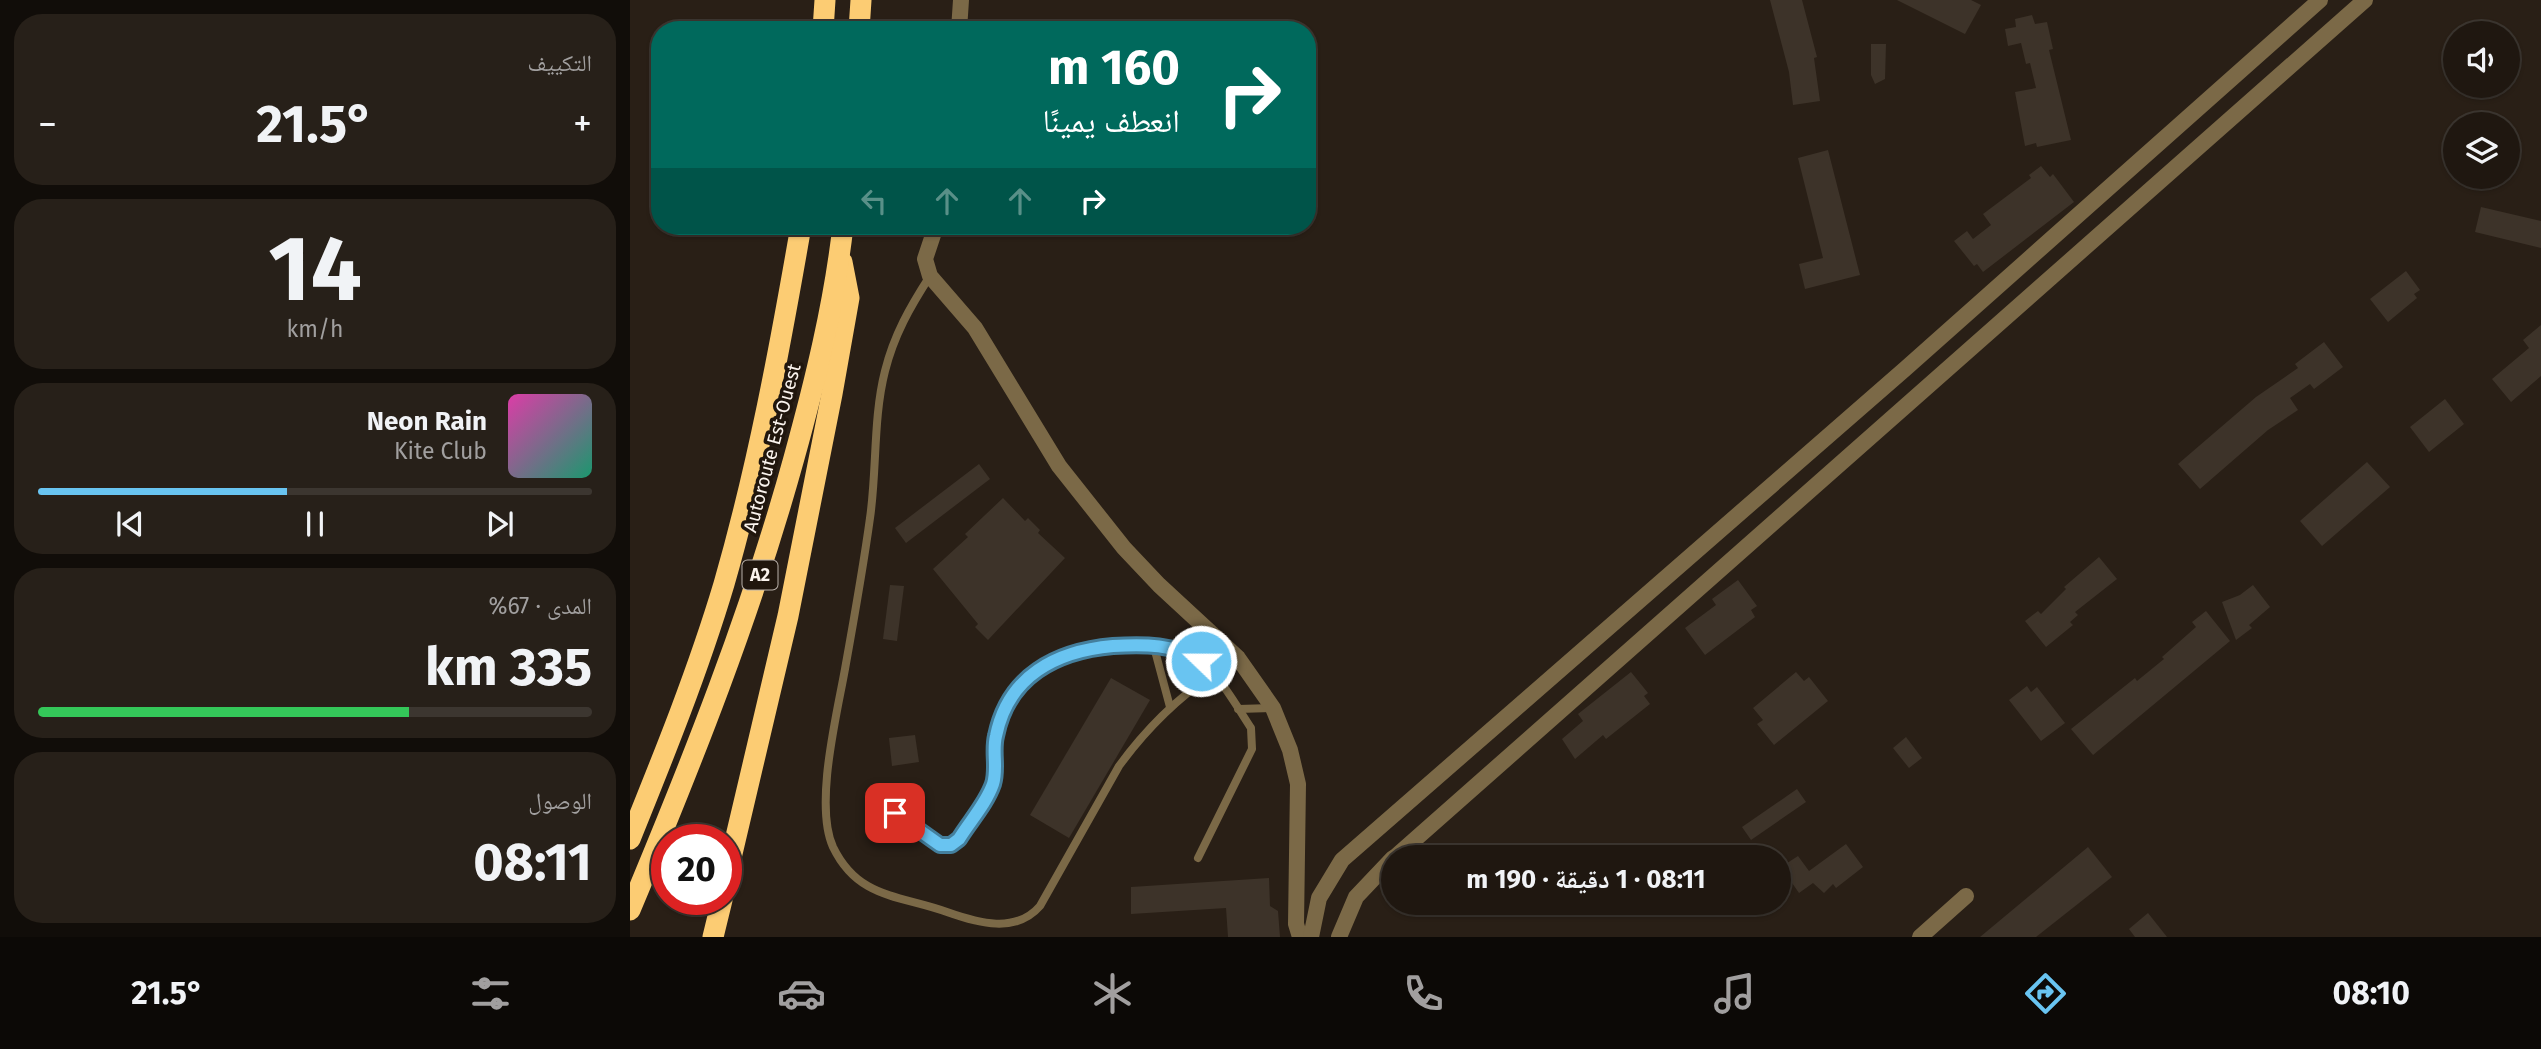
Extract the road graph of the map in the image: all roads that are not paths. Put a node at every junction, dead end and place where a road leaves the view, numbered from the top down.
1 (825, 0) edge
2 (861, 0) edge
3 (961, 0) edge
4 (2320, 0) edge
5 (2365, 0) edge
6 (824, 21) edge
7 (860, 21) edge
8 (960, 21) edge
9 (799, 235) edge
10 (842, 235) edge
11 (933, 235) edge
12 (840, 253) junction
13 (930, 276) junction
14 (1154, 647) junction
15 (1213, 674) junction
16 (1170, 706) junction
17 (1273, 708) junction
18 (1238, 709) junction
19 (876, 789) dead end
20 (739, 824) edge
21 (630, 839) edge
22 (1408, 845) edge
23 (1198, 858) dead end
24 (1381, 869) edge
25 (1966, 896) dead end
26 (630, 910) edge
27 (718, 915) edge
28 (713, 937) edge
29 (1300, 937) edge
30 (1311, 937) edge
31 (1339, 937) edge
32 (1920, 937) edge

1 - 6 highway
2 - 7 highway
3 - 8 street
4 - 30 street
5 - 22 street
9 - 21 highway, Autoroute Est-Ouest / A2
10 - 12 highway, Autoroute Est-Ouest / A2
11 - 13 street
12 - 20 highway
12 - 26 highway, Autoroute Est-Ouest / A2
13 - 16 lane
13 - 17 street
14 - 15 lane
14 - 16 lane
14 - 19 lane
15 - 16 lane
15 - 18 lane
17 - 18 lane
17 - 29 street
18 - 23 lane
24 - 31 street
25 - 32 street
27 - 28 highway

